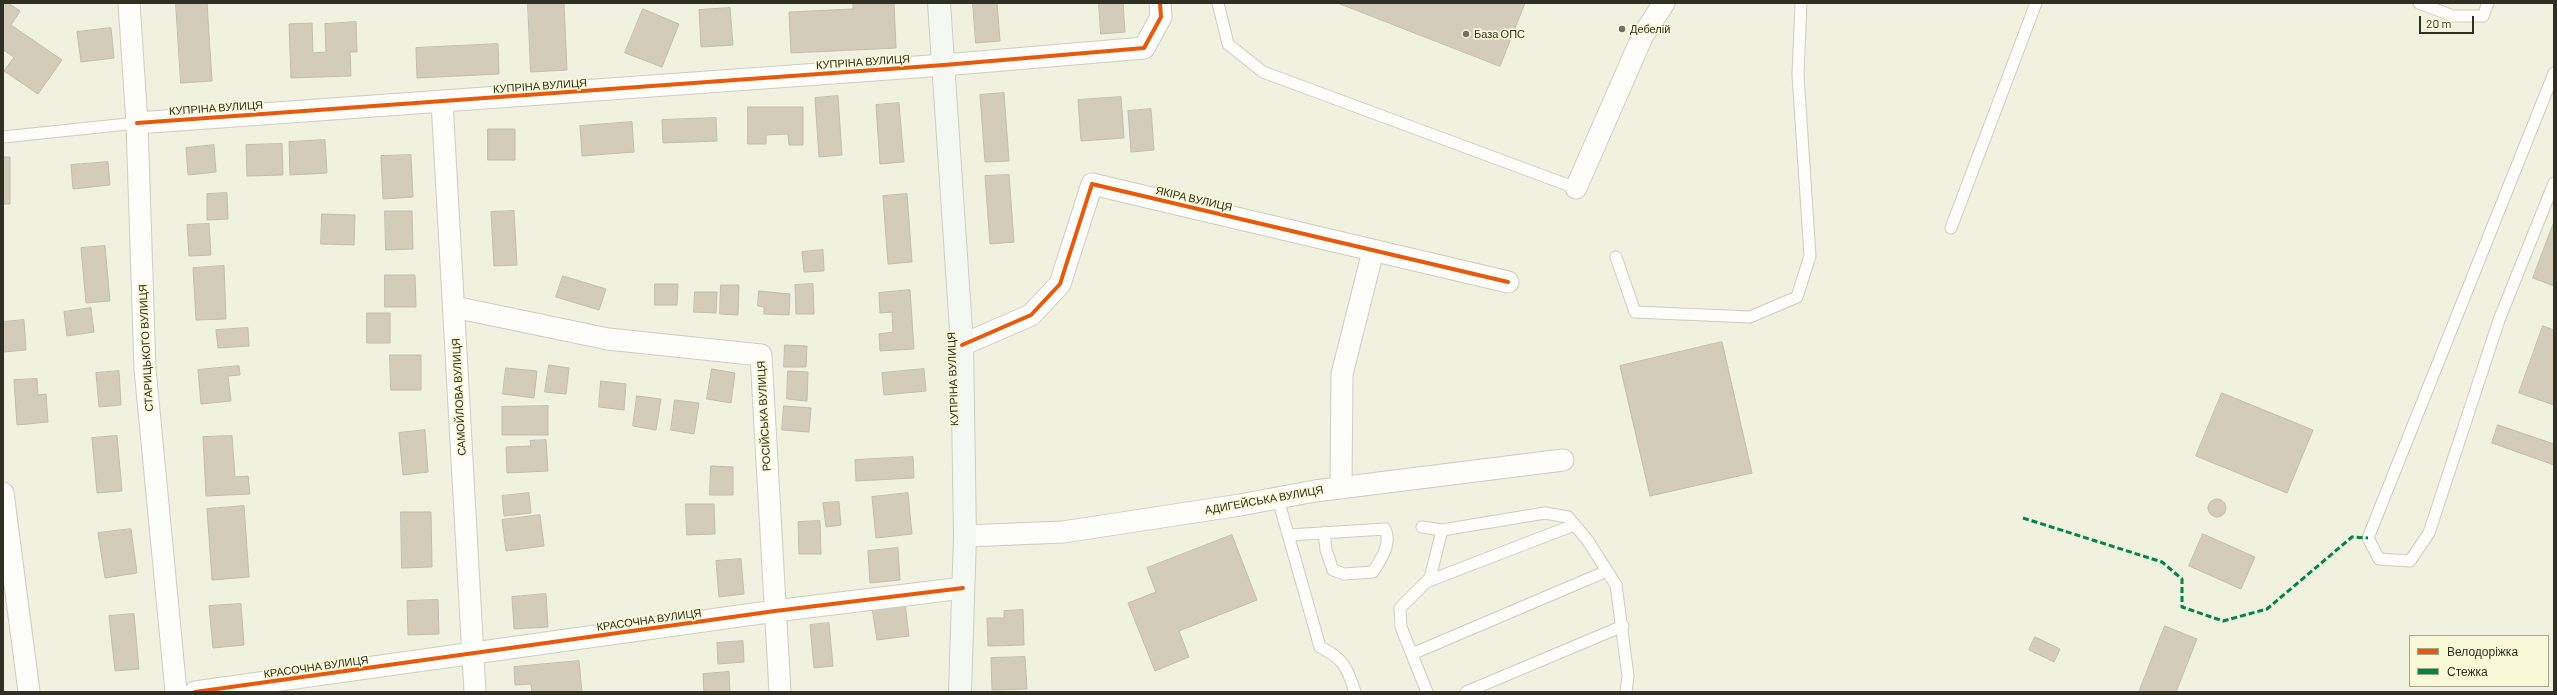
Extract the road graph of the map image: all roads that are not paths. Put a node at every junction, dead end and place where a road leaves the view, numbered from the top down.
1 (129, 3) edge
2 (939, 3) edge
3 (1160, 3) edge
4 (1218, 3) edge
5 (1664, 3) edge
6 (1801, 3) edge
7 (2036, 3) edge
8 (2419, 3) edge
9 (2488, 3) edge
10 (944, 66) junction
11 (2554, 73) edge
12 (442, 102) junction
13 (137, 123) junction
14 (3, 137) edge
15 (2554, 183) edge
16 (1576, 188) joint
17 (1951, 228) dead end
18 (1373, 250) junction
19 (1616, 257) dead end
20 (1508, 282) dead end
21 (454, 307) junction
22 (962, 345) junction
23 (1563, 460) dead end
24 (1340, 488) junction
25 (3, 493) edge
26 (1278, 499) junction
27 (1574, 525) junction
28 (1422, 527) dead end
29 (1442, 530) junction
30 (1324, 532) junction
31 (1288, 535) junction
32 (965, 536) junction
33 (1607, 571) junction
34 (1426, 582) junction
35 (964, 588) junction
36 (775, 611) junction
37 (1623, 626) junction
38 (1412, 654) junction
39 (472, 655) junction
40 (29, 692) edge
41 (176, 692) edge
42 (195, 692) edge
43 (475, 692) edge
44 (780, 692) edge
45 (960, 692) edge
46 (1354, 692) edge
47 (1427, 692) edge
48 (1466, 692) edge
49 (1626, 692) edge

1 - 13 street, СТАРИЦЬКОГО ВУЛИЦЯ
2 - 10 main road, КУПРІНА ВУЛИЦЯ
3 - 10 street, КУПРІНА ВУЛИЦЯ
4 - 16 lane
5 - 16 street
6 - 19 lane
7 - 17 lane
8 - 9 lane
10 - 12 street, КУПРІНА ВУЛИЦЯ
10 - 22 main road, КУПРІНА ВУЛИЦЯ
11 - 15 lane
12 - 13 street, КУПРІНА ВУЛИЦЯ
12 - 21 street, САМОЙЛОВА ВУЛИЦЯ
13 - 14 lane
13 - 41 street, СТАРИЦЬКОГО ВУЛИЦЯ
18 - 20 street, ЯКІРА ВУЛИЦЯ
18 - 22 street, ЯКІРА ВУЛИЦЯ
18 - 24 street
21 - 36 street, РОСІЙСЬКА ВУЛИЦЯ
21 - 39 street, САМОЙЛОВА ВУЛИЦЯ
22 - 32 main road, КУПРІНА ВУЛИЦЯ
23 - 24 street, АДИГЕЙСЬКА ВУЛИЦЯ
24 - 26 street, АДИГЕЙСЬКА ВУЛИЦЯ
25 - 40 street
26 - 31 lane
26 - 32 street, АДИГЕЙСЬКА ВУЛИЦЯ
27 - 29 lane
27 - 33 lane
27 - 34 lane
28 - 29 lane
29 - 34 lane
30 - 30 lane
30 - 31 lane
31 - 46 lane
32 - 35 main road, КУПРІНА ВУЛИЦЯ
33 - 37 lane
33 - 38 lane
34 - 38 lane
35 - 36 street, КРАСОЧНА ВУЛИЦЯ
35 - 45 main road, КУПРІНА ВУЛИЦЯ
36 - 39 street, КРАСОЧНА ВУЛИЦЯ
36 - 44 street, РОСІЙСЬКА ВУЛИЦЯ
37 - 48 lane
37 - 49 lane
38 - 47 lane
39 - 42 street, КРАСОЧНА ВУЛИЦЯ
39 - 43 street, САМОЙЛОВА ВУЛИЦЯ

